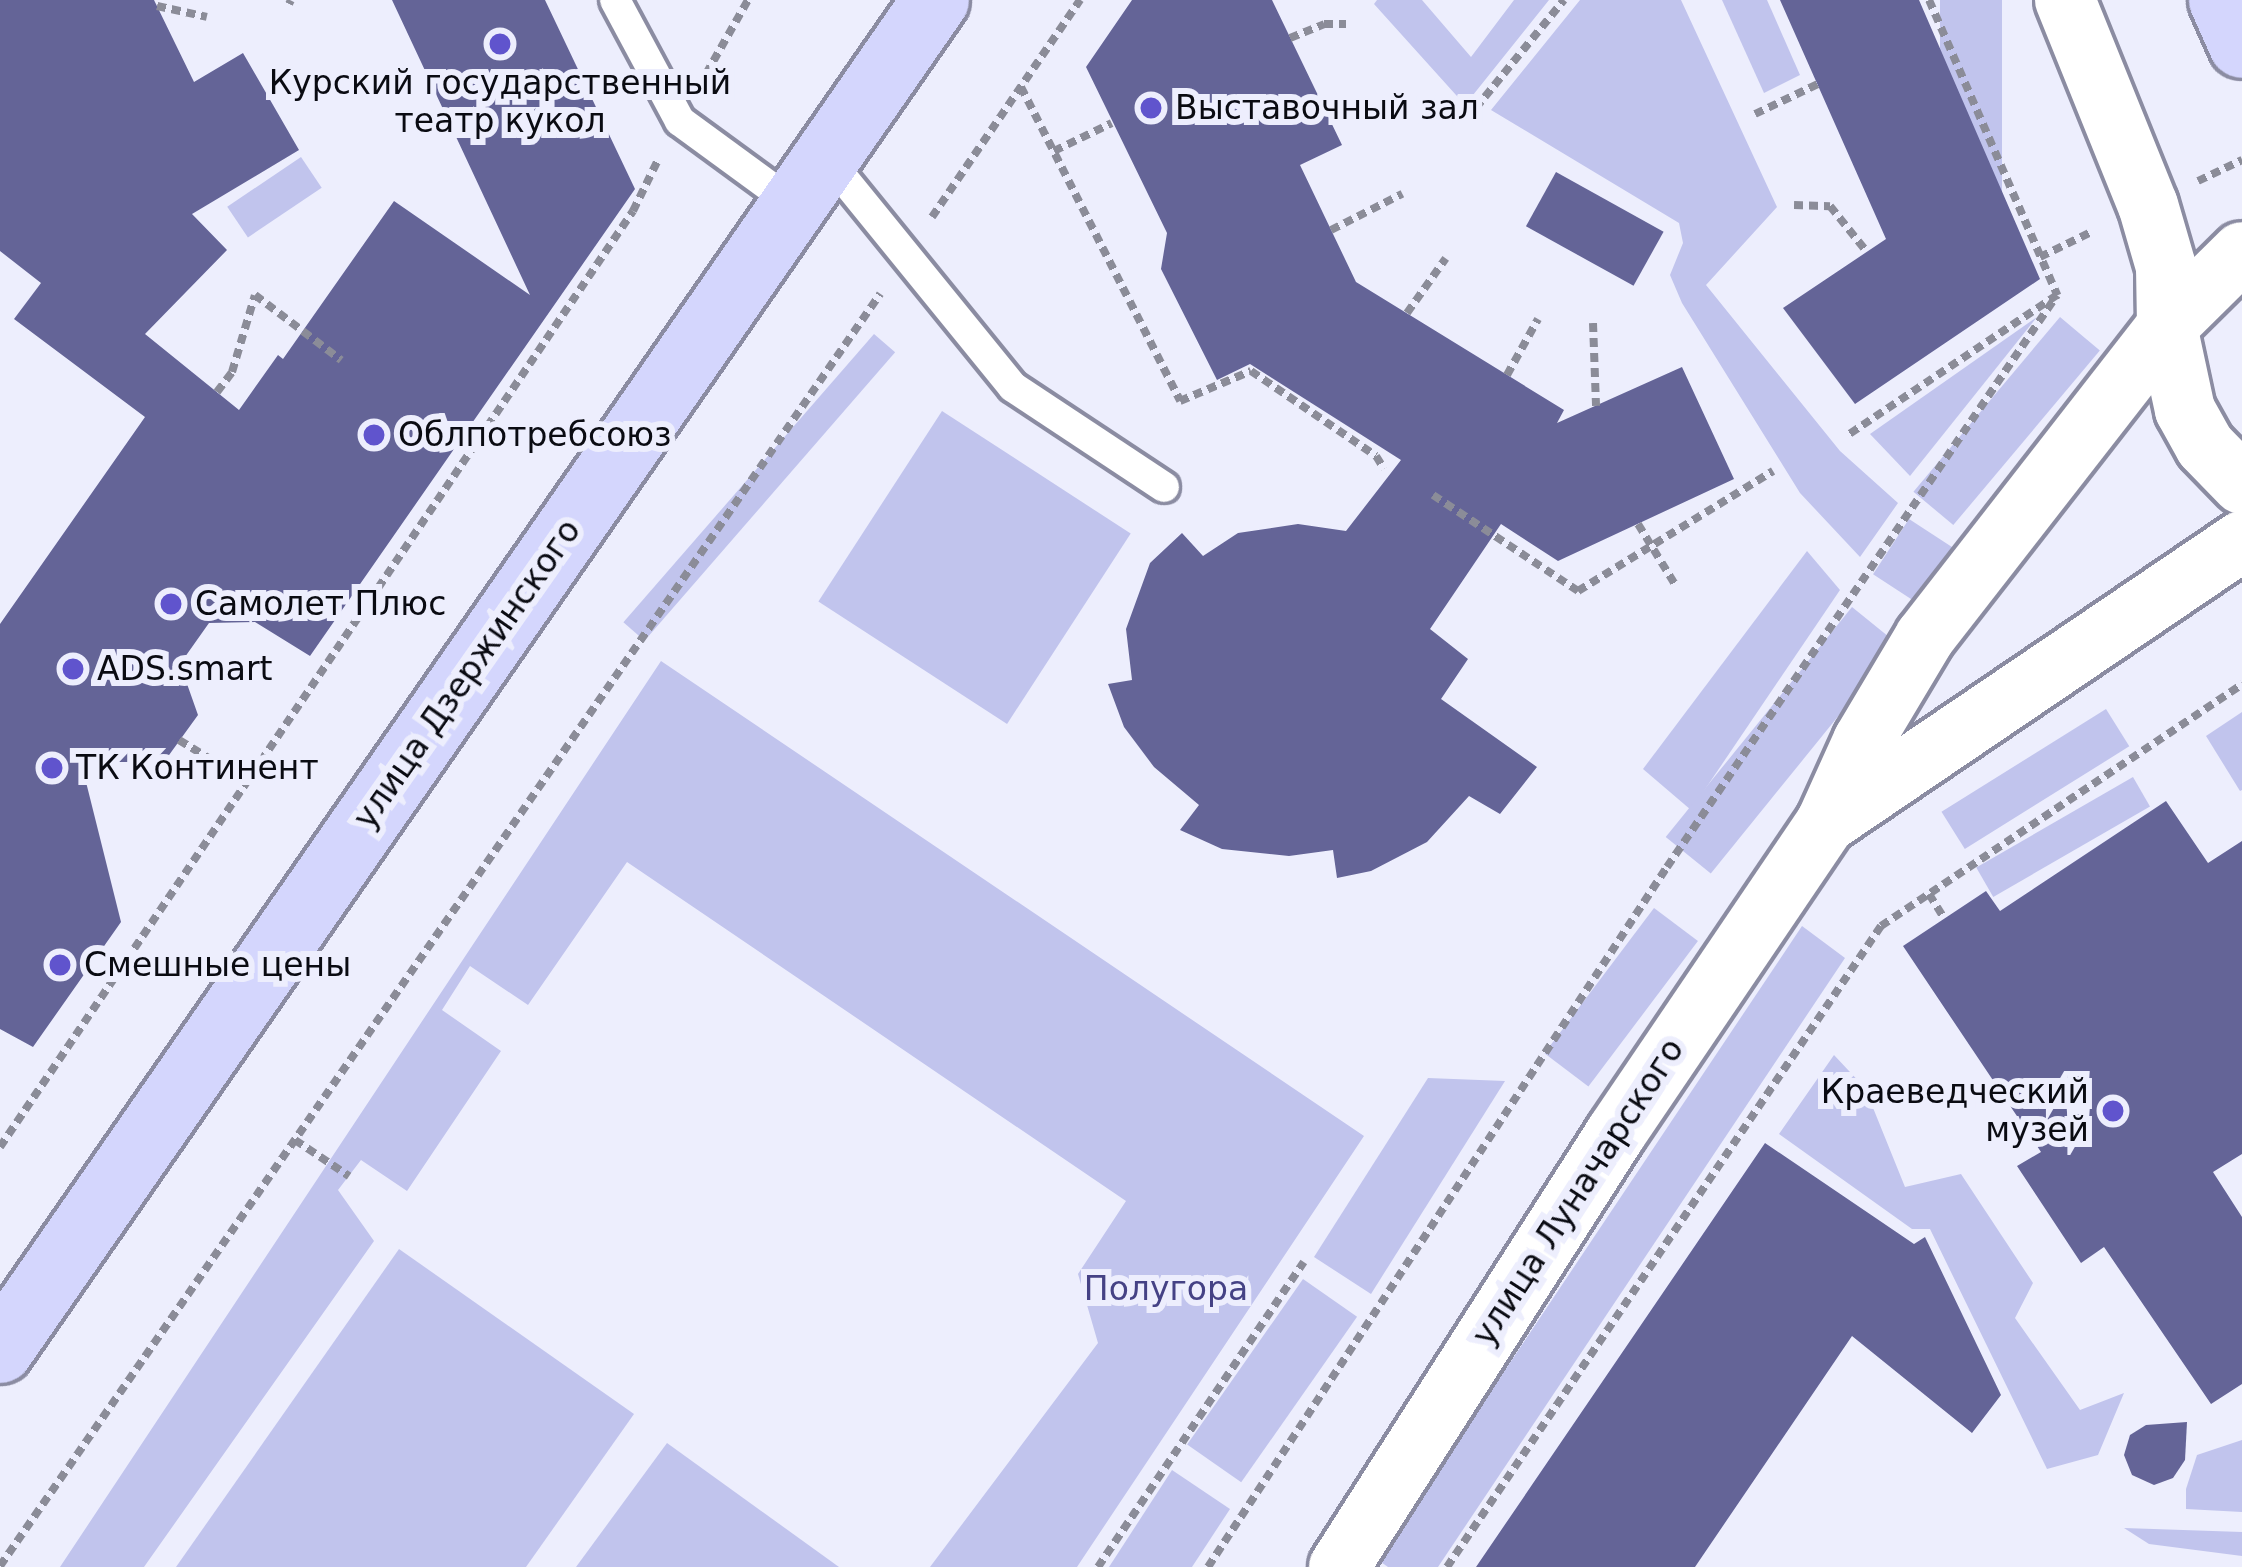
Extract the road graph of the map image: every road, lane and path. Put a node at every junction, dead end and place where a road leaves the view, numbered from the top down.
1 (615, 0) edge
2 (936, 0) edge
3 (1080, 0) edge
4 (1564, 0) edge
5 (1929, 0) edge
6 (2065, 0) edge
7 (2222, 0) edge
8 (745, 2) edge
9 (157, 6) dead end
10 (207, 17) dead end
11 (1346, 24) dead end
12 (1291, 38) dead end
13 (2242, 45) edge
14 (1818, 83) dead end
15 (1021, 86) junction
16 (1755, 114) dead end
17 (1466, 120) dead end
18 (680, 121) junction
19 (1112, 123) dead end
20 (1054, 151) junction
21 (809, 180) junction
22 (1402, 194) dead end
23 (1794, 205) dead end
24 (1330, 230) dead end
25 (1867, 252) dead end
26 (2242, 252) edge
27 (906, 256) junction
28 (1446, 258) dead end
29 (2057, 295) junction
30 (1407, 313) dead end
31 (1538, 319) dead end
32 (1593, 323) dead end
33 (2167, 326) junction
34 (341, 360) dead end
35 (1507, 375) dead end
36 (217, 392) dead end
37 (1596, 406) dead end
38 (1846, 436) dead end
39 (1384, 469) dead end
40 (1773, 471) dead end
41 (2242, 484) edge
42 (1164, 487) dead end
43 (1433, 495) dead end
44 (1638, 524) dead end
45 (2242, 541) edge
46 (1650, 547) junction
47 (1676, 586) dead end
48 (2242, 684) edge
49 (179, 740) dead end
50 (246, 781) junction
51 (1826, 823) junction
52 (1929, 894) junction
53 (1944, 918) dead end
54 (295, 1139) junction
55 (0, 1148) edge
56 (349, 1176) dead end
57 (1304, 1262) dead end
58 (0, 1350) edge
59 (0, 1566) edge
60 (1098, 1567) edge
61 (1208, 1567) edge
62 (1339, 1567) edge
63 (1447, 1567) edge

1 - 18 lane
2 - 21 main road, улица Дзержинского
3 - 15 path
4 - 17 path
5 - 29 path
6 - 33 street
7 - 13 main road
8 - 18 path
9 - 10 path
11 - 12 path
14 - 16 path
15 - 20 path
15 - 27 path
18 - 21 lane
18 - 50 path
19 - 20 path
20 - 39 path
21 - 27 lane
21 - 58 main road, улица Дзержинского
22 - 24 path
23 - 25 path
26 - 33 street
27 - 42 lane
27 - 54 path
28 - 30 path
29 - 38 path
29 - 61 path
31 - 35 path
32 - 37 path
33 - 41 street
33 - 51 street
34 - 36 path
40 - 46 path
43 - 46 path
44 - 46 path
45 - 51 street
46 - 47 path
48 - 52 path
49 - 50 path
50 - 55 path
51 - 62 street, улица Луначарского
52 - 53 path
52 - 63 path
54 - 56 path
54 - 59 path
57 - 60 path

